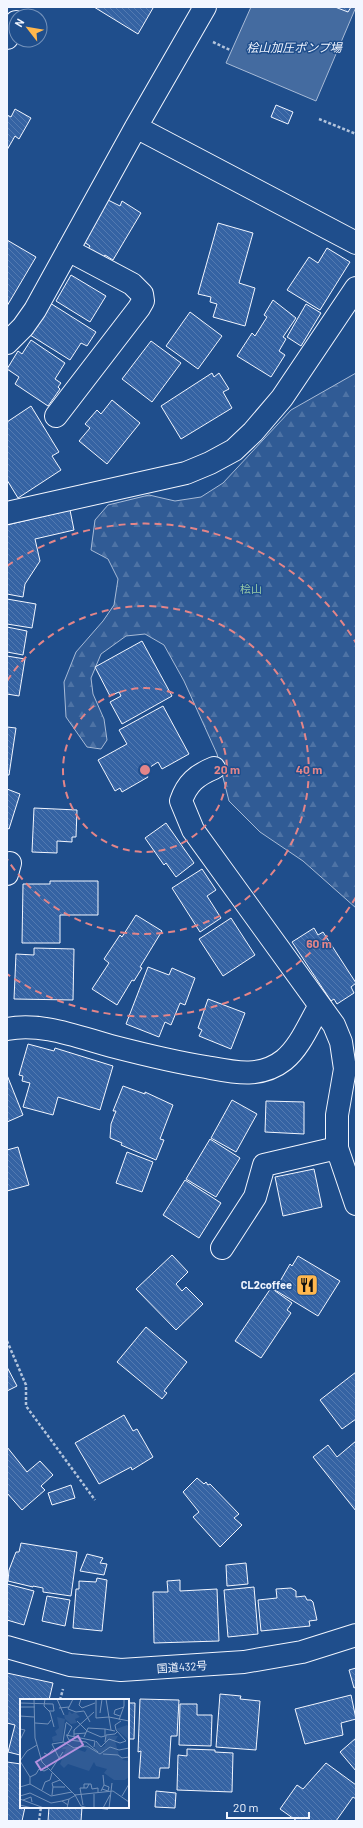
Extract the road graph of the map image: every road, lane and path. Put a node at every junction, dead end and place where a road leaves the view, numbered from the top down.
1 (205, 7) edge
2 (319, 120) dead end
3 (136, 127) junction
4 (356, 134) edge
5 (356, 243) edge
6 (68, 250) junction
7 (356, 288) edge
8 (7, 343) edge
9 (56, 416) dead end
10 (7, 514) edge
11 (214, 768) dead end
12 (319, 1007) junction
13 (7, 1029) edge
14 (337, 1148) junction
15 (356, 1204) edge
16 (222, 1248) dead end
17 (7, 1341) edge
18 (94, 1500) dead end
19 (356, 1635) edge
20 (7, 1647) edge
21 (41, 1808) edge
22 (39, 1821) edge

1 - 3 main road
2 - 4 path
3 - 5 main road
3 - 6 main road
6 - 8 main road
6 - 9 main road
7 - 10 main road
11 - 12 main road
12 - 13 main road
12 - 14 main road
14 - 15 main road
14 - 16 main road
17 - 18 path
19 - 20 main road, 国道432号
21 - 22 path

